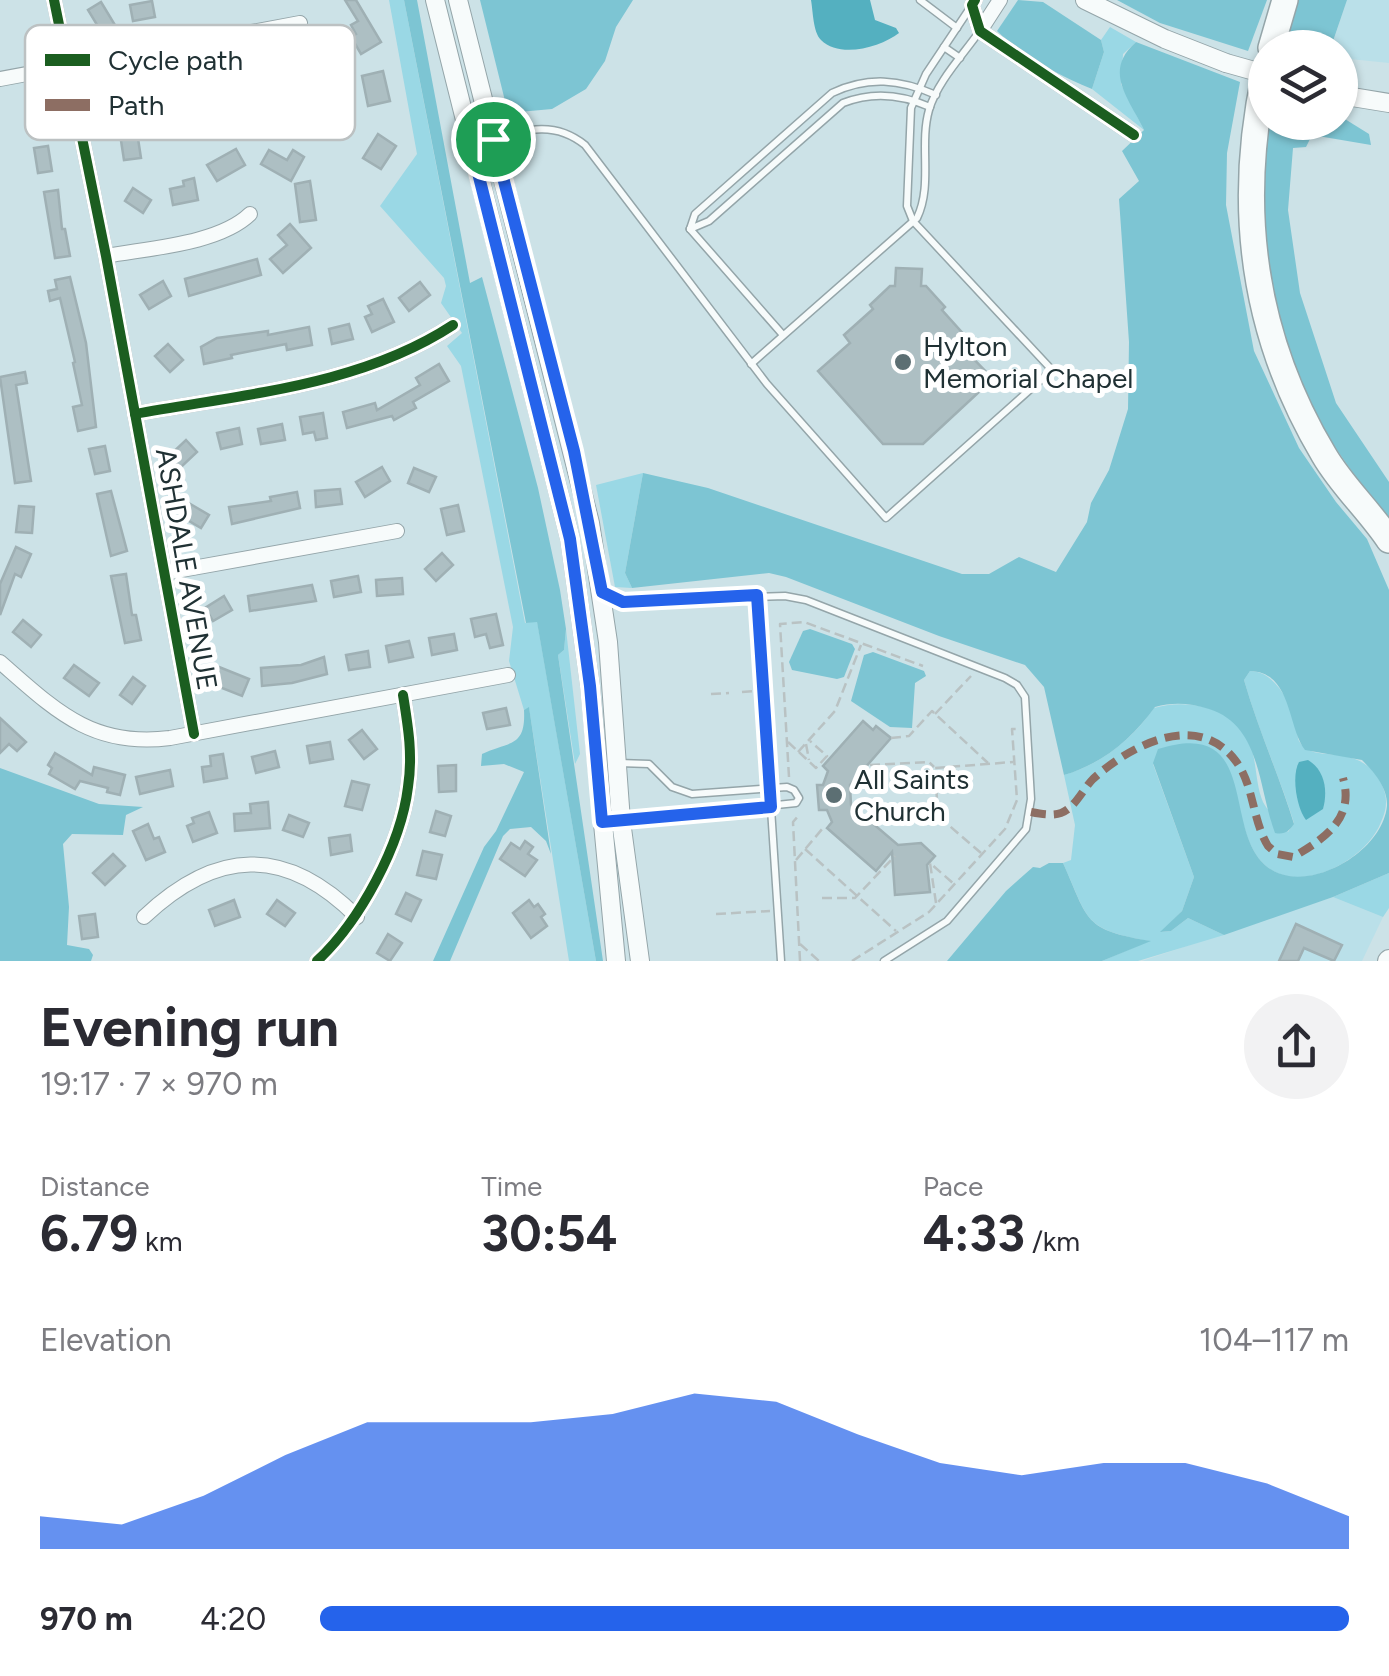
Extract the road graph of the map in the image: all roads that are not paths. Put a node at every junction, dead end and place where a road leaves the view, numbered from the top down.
1 (54, 0) edge
2 (435, 0) edge
3 (458, 0) edge
4 (920, 0) edge
5 (1000, 0) edge
6 (1085, 0) edge
7 (1285, 0) edge
8 (973, 3) edge
9 (300, 23) dead end
10 (60, 25) edge
11 (289, 25) edge
12 (957, 28) junction
13 (1276, 30) edge
14 (980, 31) junction
15 (944, 47) junction
16 (960, 58) junction
17 (1248, 69) edge
18 (25, 74) edge
19 (0, 79) edge
20 (919, 87) junction
21 (936, 95) junction
22 (1358, 98) edge
23 (914, 100) junction
24 (1389, 103) edge
25 (930, 106) junction
26 (1134, 135) dead end
27 (493, 139) junction
28 (83, 140) edge
29 (1253, 140) edge
30 (471, 145) junction
31 (250, 214) dead end
32 (913, 221) junction
33 (690, 229) junction
34 (106, 256) junction
35 (453, 326) dead end
36 (783, 335) junction
37 (751, 364) junction
38 (136, 414) junction
39 (398, 531) dead end
40 (1389, 540) edge
41 (165, 573) junction
42 (602, 592) junction
43 (757, 595) junction
44 (0, 662) edge
45 (508, 674) dead end
46 (404, 695) junction
47 (194, 734) junction
48 (617, 762) junction
49 (770, 788) junction
50 (771, 807) junction
51 (611, 822) junction
52 (144, 917) dead end
53 (357, 917) junction
54 (317, 961) edge
55 (616, 961) edge
56 (640, 961) edge
57 (782, 961) edge
58 (884, 961) edge

1 - 10 street, ASHDALE AVENUE
2 - 30 main road
3 - 27 main road
4 - 12 lane
5 - 14 street
6 - 17 main road, bridge
7 - 13 highway
8 - 12 lane
8 - 14 street
9 - 11 street
12 - 15 lane
14 - 16 lane
14 - 26 street
15 - 16 lane
15 - 20 lane
16 - 21 lane
18 - 19 street
20 - 21 lane
20 - 23 lane
20 - 33 lane
21 - 25 lane
22 - 24 main road
23 - 25 lane
23 - 32 lane
23 - 33 lane
25 - 32 lane
27 - 30 main road
27 - 37 lane
27 - 42 main road
28 - 34 street, ASHDALE AVENUE
29 - 40 highway
30 - 51 main road
31 - 34 street
32 - 36 lane
32 - 37 lane
33 - 36 lane
34 - 38 street, ASHDALE AVENUE
35 - 38 street
36 - 37 lane
38 - 41 street, ASHDALE AVENUE
39 - 41 street
41 - 47 street, ASHDALE AVENUE
42 - 43 lane
42 - 48 main road
43 - 49 lane
43 - 58 lane
44 - 47 street
45 - 46 street
46 - 47 street
46 - 53 street
48 - 49 lane
48 - 51 main road
49 - 50 lane
49 - 50 lane
50 - 51 lane
50 - 57 lane
51 - 55 main road
51 - 56 main road
52 - 53 street
53 - 54 street

